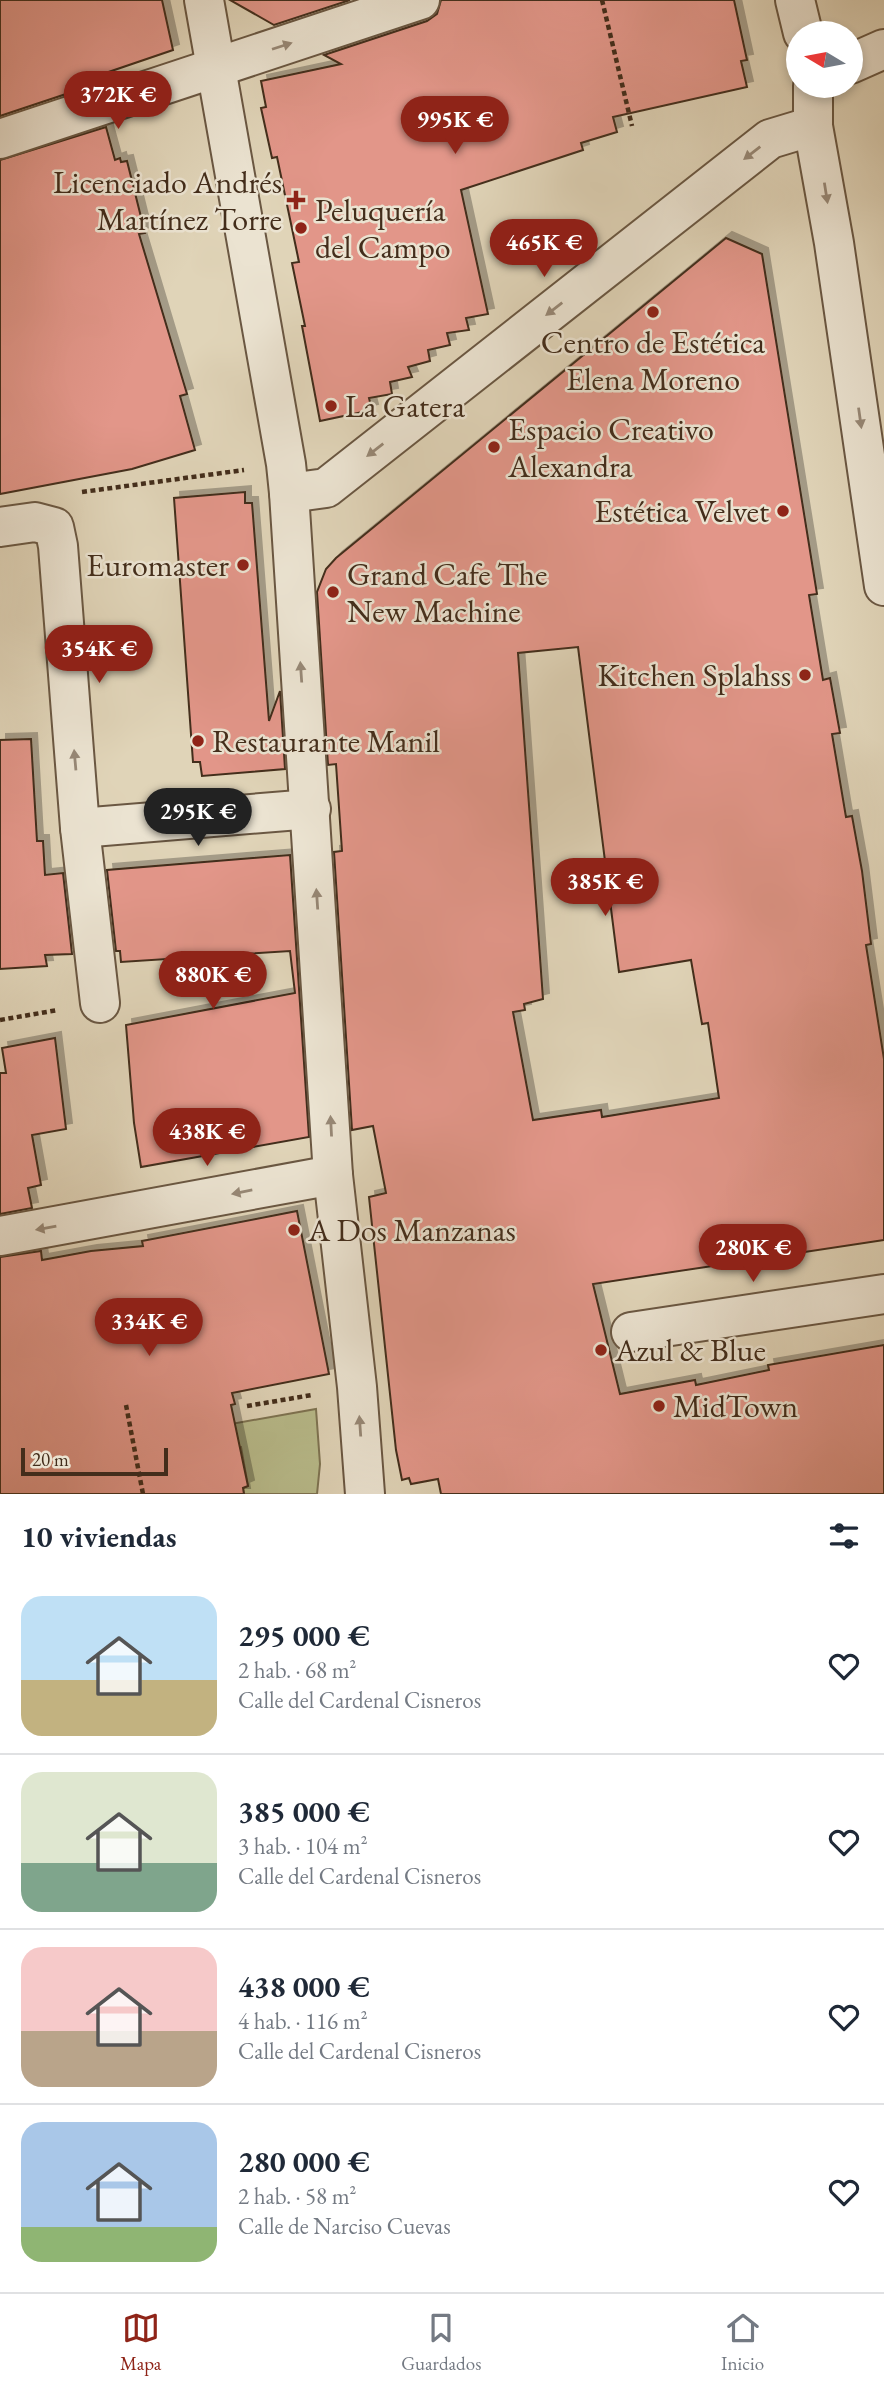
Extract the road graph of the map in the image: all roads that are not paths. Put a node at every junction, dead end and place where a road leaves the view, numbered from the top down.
1 (204, 0) edge
2 (421, 0) edge
3 (795, 0) edge
4 (800, 21) edge
5 (884, 49) edge
6 (863, 58) edge
7 (217, 67) junction
8 (813, 98) edge
9 (813, 126) junction
10 (0, 139) edge
11 (288, 478) junction
12 (17, 524) edge
13 (884, 586) edge
14 (311, 809) junction
15 (80, 828) junction
16 (100, 1003) road end
17 (333, 1175) junction
18 (0, 1236) edge
19 (884, 1294) edge
20 (631, 1332) dead end
21 (365, 1494) edge

1 - 7 street
7 -> 2 street
3 - 4 street
5 - 6 street
7 - 10 street
7 - 11 street
8 - 9 street
9 -> 11 street
9 -> 13 street
14 -> 11 street
15 -> 12 street
14 - 15 street
17 -> 14 street
15 - 16 street
17 -> 18 street
21 -> 17 street
19 - 20 street

